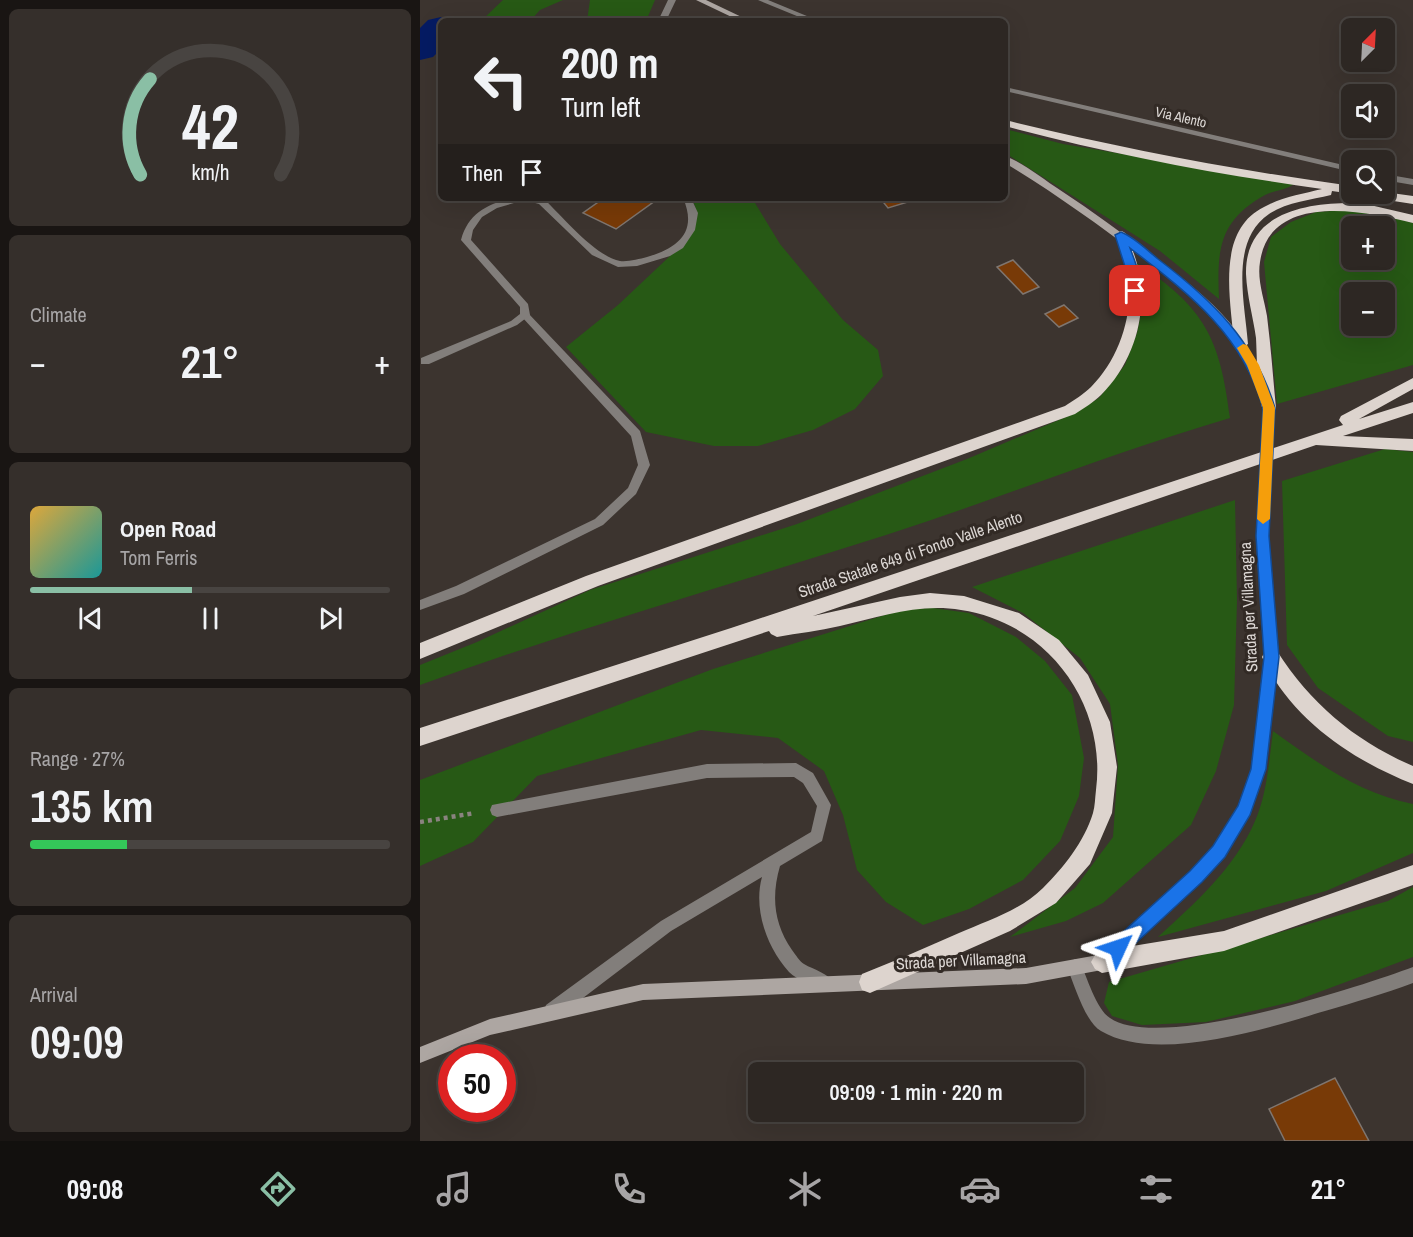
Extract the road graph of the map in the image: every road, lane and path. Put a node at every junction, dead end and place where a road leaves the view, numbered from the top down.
1 (672, 0) edge
2 (700, 0) edge
3 (762, 0) edge
4 (663, 18) edge
5 (739, 18) edge
6 (807, 18) edge
7 (1008, 90) edge
8 (1008, 124) edge
9 (1008, 161) edge
10 (1341, 167) edge
11 (1395, 179) edge
12 (1413, 182) edge
13 (1341, 189) edge
14 (1341, 192) edge
15 (1395, 197) edge
16 (1413, 200) edge
17 (510, 201) edge
18 (538, 201) edge
19 (688, 201) edge
20 (1413, 219) edge
21 (1121, 235) junction
22 (525, 315) junction
23 (1241, 344) junction
24 (425, 361) dead end
25 (1413, 383) edge
26 (1413, 406) edge
27 (1269, 408) junction
28 (1305, 441) junction
29 (1413, 445) edge
30 (420, 605) edge
31 (731, 636) junction
32 (420, 651) edge
33 (1271, 657) junction
34 (420, 737) edge
35 (1413, 775) edge
36 (497, 810) joint
37 (420, 822) edge
38 (774, 861) junction
39 (1413, 875) edge
40 (1102, 962) junction
41 (1075, 967) junction
42 (1413, 975) edge
43 (870, 982) junction
44 (827, 985) junction
45 (548, 1014) junction
46 (420, 1055) edge

1 - 4 street
2 - 5 main road
3 - 6 street
7 - 10 street, Via Alento
8 - 13 highway
9 - 21 main road, Strada per Villamagna
11 - 12 street
14 - 23 highway
15 - 16 highway
17 - 22 street
18 - 19 street
20 - 27 highway
21 - 23 main road, Strada per Villamagna
21 - 32 highway
22 - 24 street
22 - 30 street
23 - 27 main road, Strada per Villamagna
25 - 28 highway
26 - 28 highway, Strada Statale 649 di Fondo Valle Alento
27 - 33 main road, Strada per Villamagna
28 - 29 highway
28 - 31 highway, Strada Statale 649 di Fondo Valle Alento
31 - 34 highway, Strada Statale 649 di Fondo Valle Alento
31 - 43 highway
33 - 35 highway
33 - 40 main road, Strada per Villamagna
36 - 37 path
36 - 38 street
38 - 44 street
38 - 45 street
39 - 40 highway
40 - 41 main road, Strada per Villamagna
41 - 42 street
41 - 43 main road, Strada per Villamagna
43 - 44 main road, Strada per Villamagna
44 - 45 main road, Strada per Villamagna
45 - 46 main road, Strada per Villamagna

